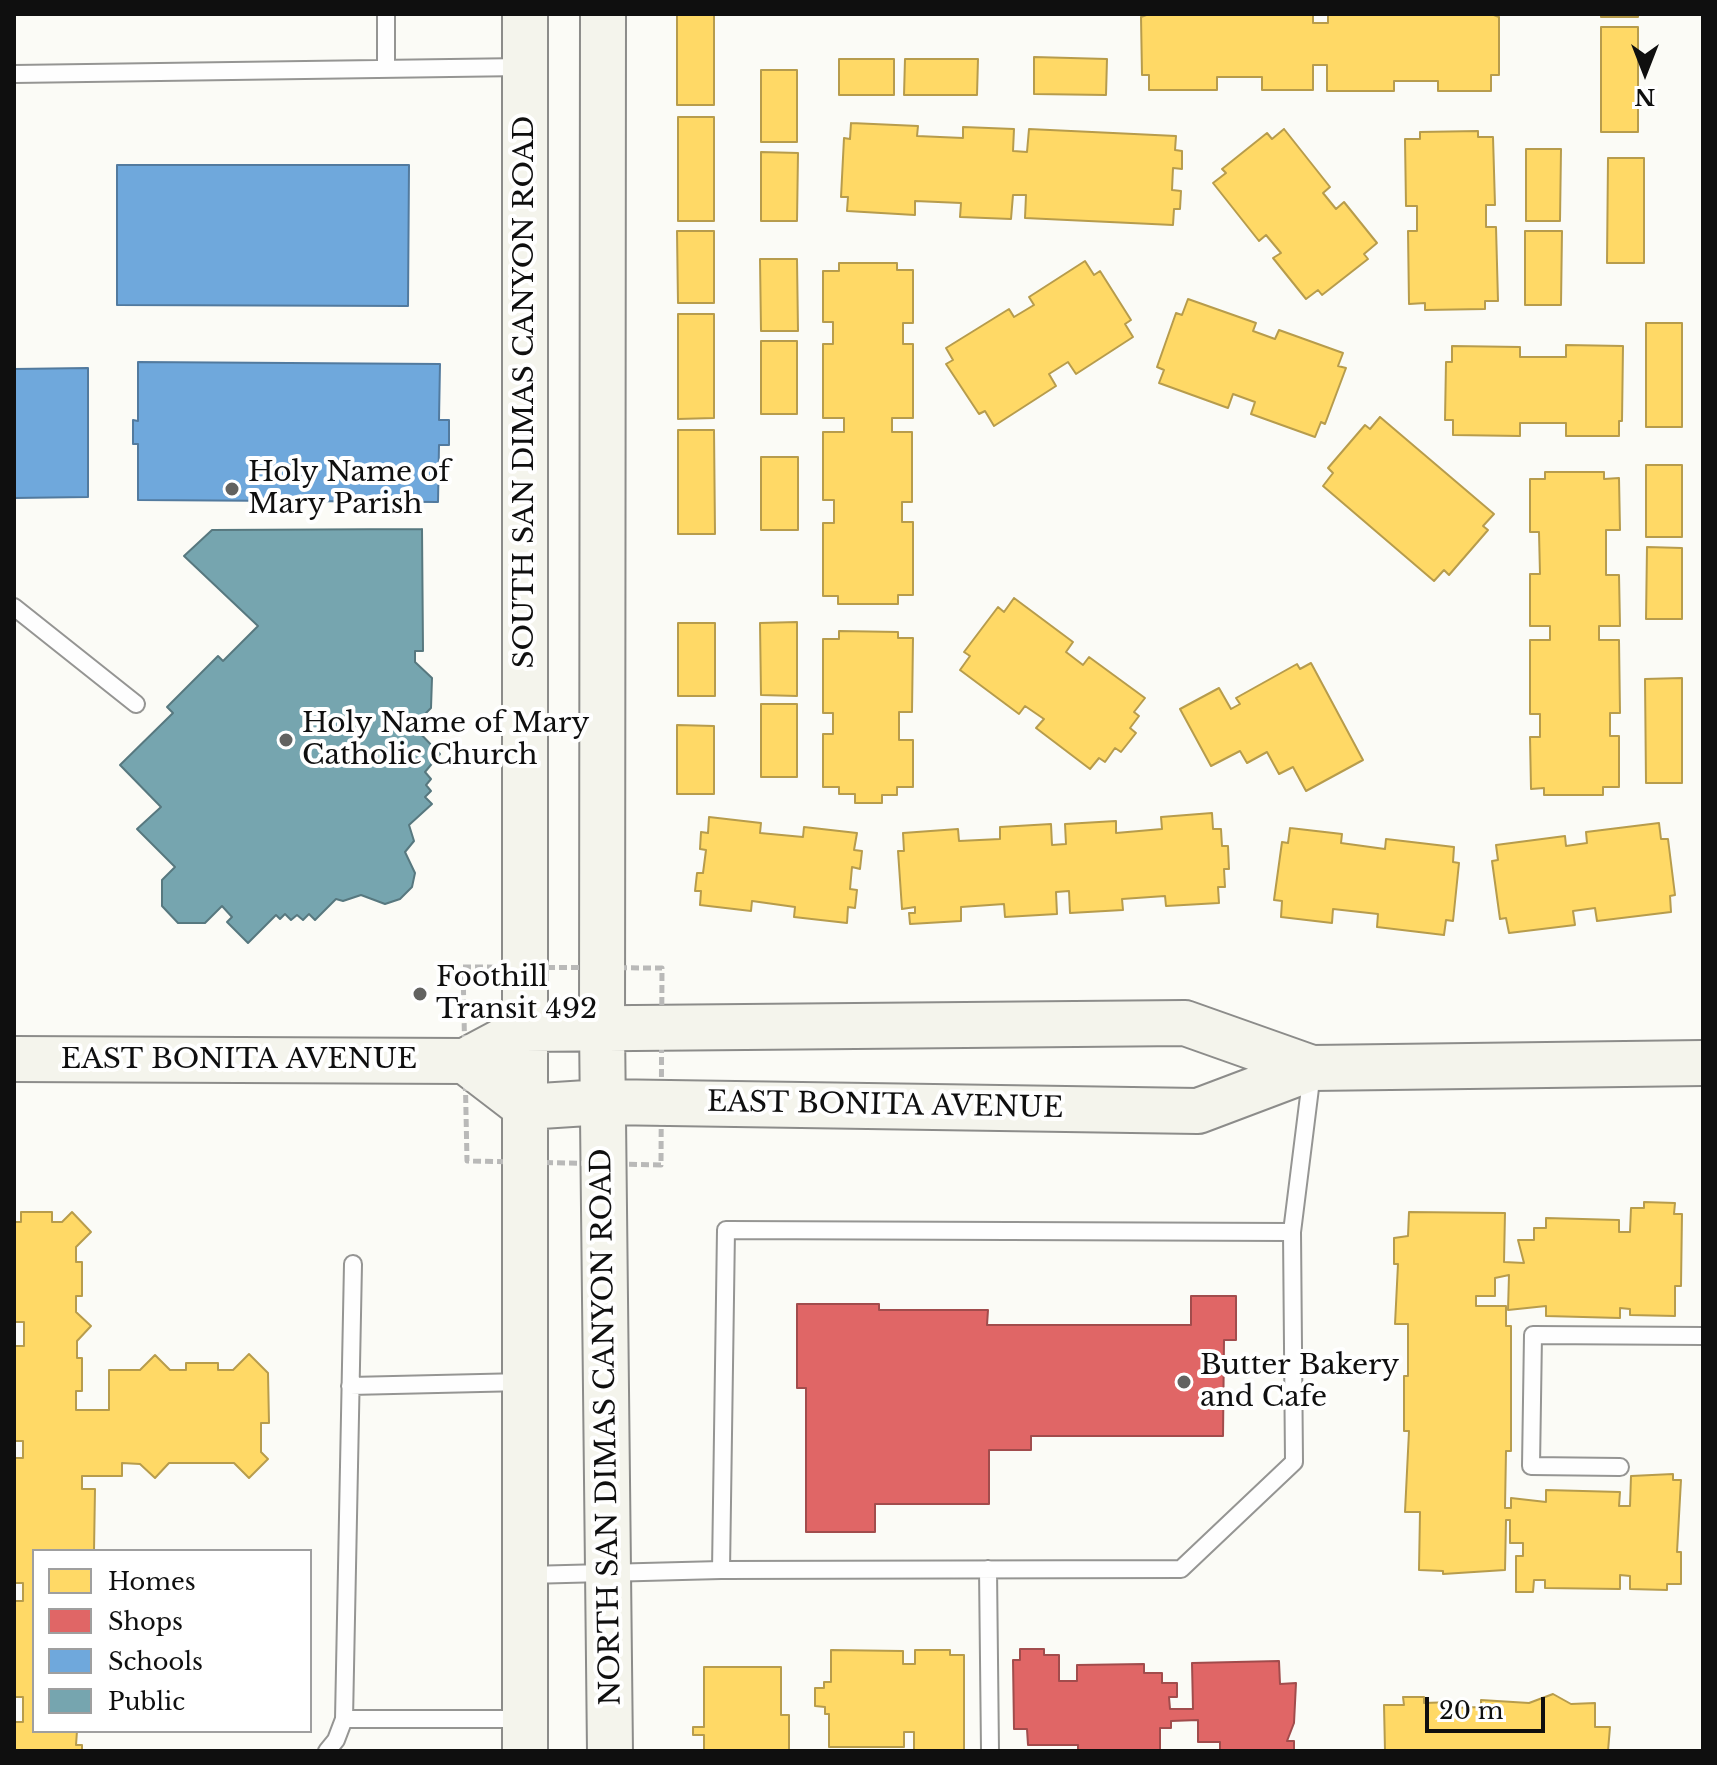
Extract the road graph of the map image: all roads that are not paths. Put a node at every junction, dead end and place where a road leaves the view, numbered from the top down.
1 (386, 14) edge
2 (525, 14) edge
3 (603, 14) edge
4 (525, 67) junction
5 (386, 69) junction
6 (14, 74) edge
7 (14, 607) edge
8 (136, 704) dead end
9 (602, 1027) junction
10 (525, 1029) junction
11 (14, 1059) edge
12 (465, 1061) junction
13 (1703, 1063) edge
14 (1312, 1068) junction
15 (603, 1102) junction
16 (525, 1107) junction
17 (1292, 1232) junction
18 (353, 1264) dead end
19 (1703, 1336) edge
20 (524, 1382) junction
21 (350, 1386) junction
22 (1620, 1467) dead end
23 (988, 1569) junction
24 (721, 1570) junction
25 (606, 1572) junction
26 (526, 1575) junction
27 (344, 1719) junction
28 (525, 1735) edge
29 (327, 1751) edge
30 (610, 1751) edge
31 (990, 1751) edge

1 - 5 lane
2 - 4 main road, SOUTH SAN DIMAS CANYON ROAD
3 - 9 main road
4 - 5 lane
4 - 10 main road, SOUTH SAN DIMAS CANYON ROAD
5 - 6 lane
7 - 8 lane
9 - 10 main road, EAST BONITA AVENUE
9 - 14 main road, EAST BONITA AVENUE
9 - 15 main road
10 - 12 main road, EAST BONITA AVENUE
10 - 16 main road, SOUTH SAN DIMAS CANYON ROAD
11 - 12 main road, EAST BONITA AVENUE
12 - 16 main road
13 - 14 main road, EAST BONITA AVENUE
14 - 15 main road, EAST BONITA AVENUE
14 - 17 lane
15 - 16 main road, EAST BONITA AVENUE
15 - 25 main road, NORTH SAN DIMAS CANYON ROAD
16 - 20 main road
17 - 23 lane
17 - 24 lane
18 - 21 lane
19 - 22 lane
20 - 21 lane
20 - 26 main road
21 - 27 lane
23 - 24 lane
23 - 31 lane
24 - 25 lane
25 - 26 lane
25 - 30 main road, NORTH SAN DIMAS CANYON ROAD
26 - 28 main road
27 - 28 lane
27 - 29 lane

